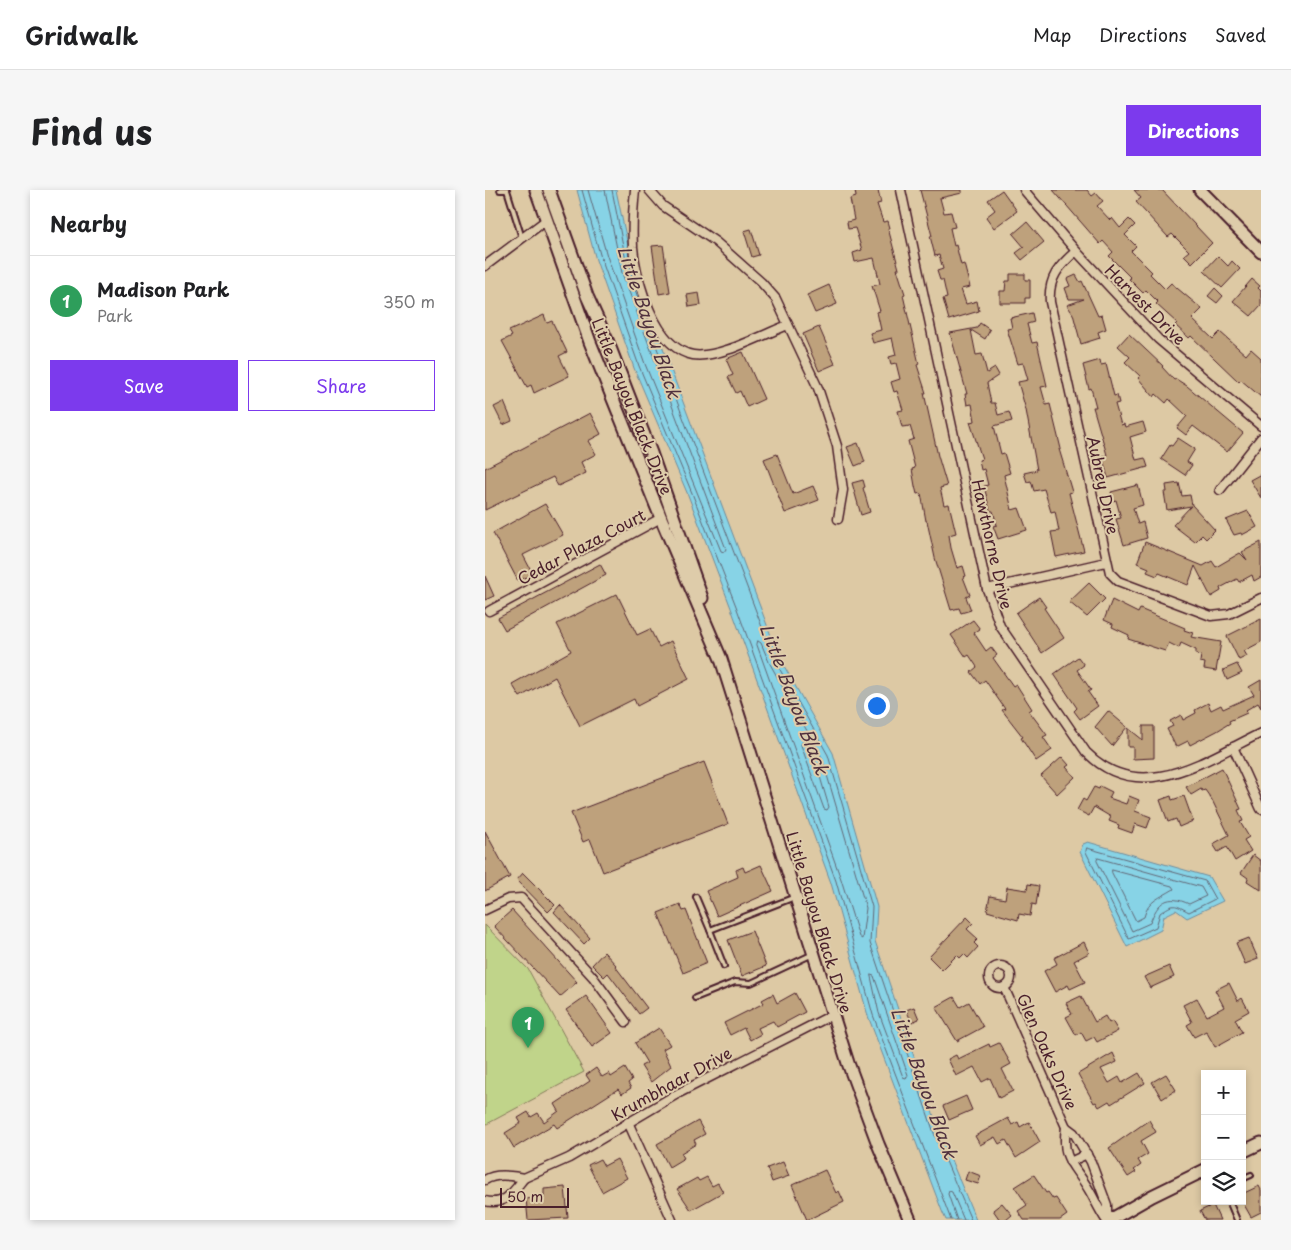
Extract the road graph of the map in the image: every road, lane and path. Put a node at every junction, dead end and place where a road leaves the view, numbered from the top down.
1 (500, 190) edge
2 (506, 190) edge
3 (536, 190) edge
4 (549, 190) edge
5 (635, 190) edge
6 (649, 190) edge
7 (901, 190) edge
8 (1024, 190) edge
9 (1199, 190) edge
10 (545, 221) junction
11 (522, 238) junction
12 (1076, 251) junction
13 (1261, 252) edge
14 (485, 266) edge
15 (788, 325) junction
16 (1261, 426) edge
17 (1261, 438) edge
18 (1220, 490) dead end
19 (661, 518) junction
20 (838, 519) dead end
21 (1106, 562) junction
22 (987, 589) junction
23 (1261, 598) edge
24 (489, 611) dead end
25 (711, 630) junction
26 (1261, 734) edge
27 (1233, 746) junction
28 (1261, 809) edge
29 (695, 896) dead end
30 (795, 897) junction
31 (485, 910) edge
32 (710, 930) junction
33 (813, 954) junction
34 (724, 966) dead end
35 (1004, 987) dead end
36 (695, 998) dead end
37 (832, 1015) junction
38 (626, 1022) dead end
39 (628, 1122) junction
40 (1066, 1127) junction
41 (1261, 1143) edge
42 (1246, 1150) edge
43 (1087, 1154) junction
44 (1070, 1162) junction
45 (1201, 1172) edge
46 (1251, 1175) dead end
47 (1246, 1177) edge
48 (524, 1178) junction
49 (485, 1180) edge
50 (485, 1201) edge
51 (1231, 1205) edge
52 (672, 1220) edge
53 (910, 1220) edge
54 (1108, 1220) edge
55 (1237, 1220) edge

1 - 2 lane
2 - 11 lane
3 - 10 main road, Little Bayou Black Drive
4 - 25 main road, Little Bayou Black Drive
5 - 15 street
6 - 15 street
7 - 22 street, Hawthorne Drive
8 - 12 street, Harvest Drive
9 - 13 main road
10 - 11 street
10 - 19 main road, Little Bayou Black Drive
11 - 14 street
12 - 16 street, Harvest Drive
12 - 21 street, Aubrey Drive
15 - 20 street
17 - 18 street
19 - 24 street, Cedar Plaza Court
19 - 25 main road, Little Bayou Black Drive
21 - 22 street
21 - 23 street, Aubrey Drive
22 - 27 street, Hawthorne Drive
25 - 30 main road, Little Bayou Black Drive
26 - 27 street, Hawthorne Drive
27 - 28 street
29 - 32 lane
30 - 32 lane
30 - 33 main road, Little Bayou Black Drive
31 - 38 street
32 - 34 lane
33 - 36 lane
33 - 37 main road, Little Bayou Black Drive
35 - 40 street, Glen Oaks Drive
37 - 39 street, Krumbhaar Drive
37 - 53 main road, Little Bayou Black Drive
39 - 48 street, Krumbhaar Drive
39 - 52 street
40 - 43 street, Glen Oaks Drive
40 - 44 street, Glen Oaks Drive
41 - 42 main road
43 - 44 street
43 - 54 street, Glen Oaks Drive
44 - 54 street, Glen Oaks Drive
45 - 54 main road
46 - 47 lane
48 - 49 street, Krumbhaar Drive
48 - 50 street, Krumbhaar Drive
51 - 55 lane

